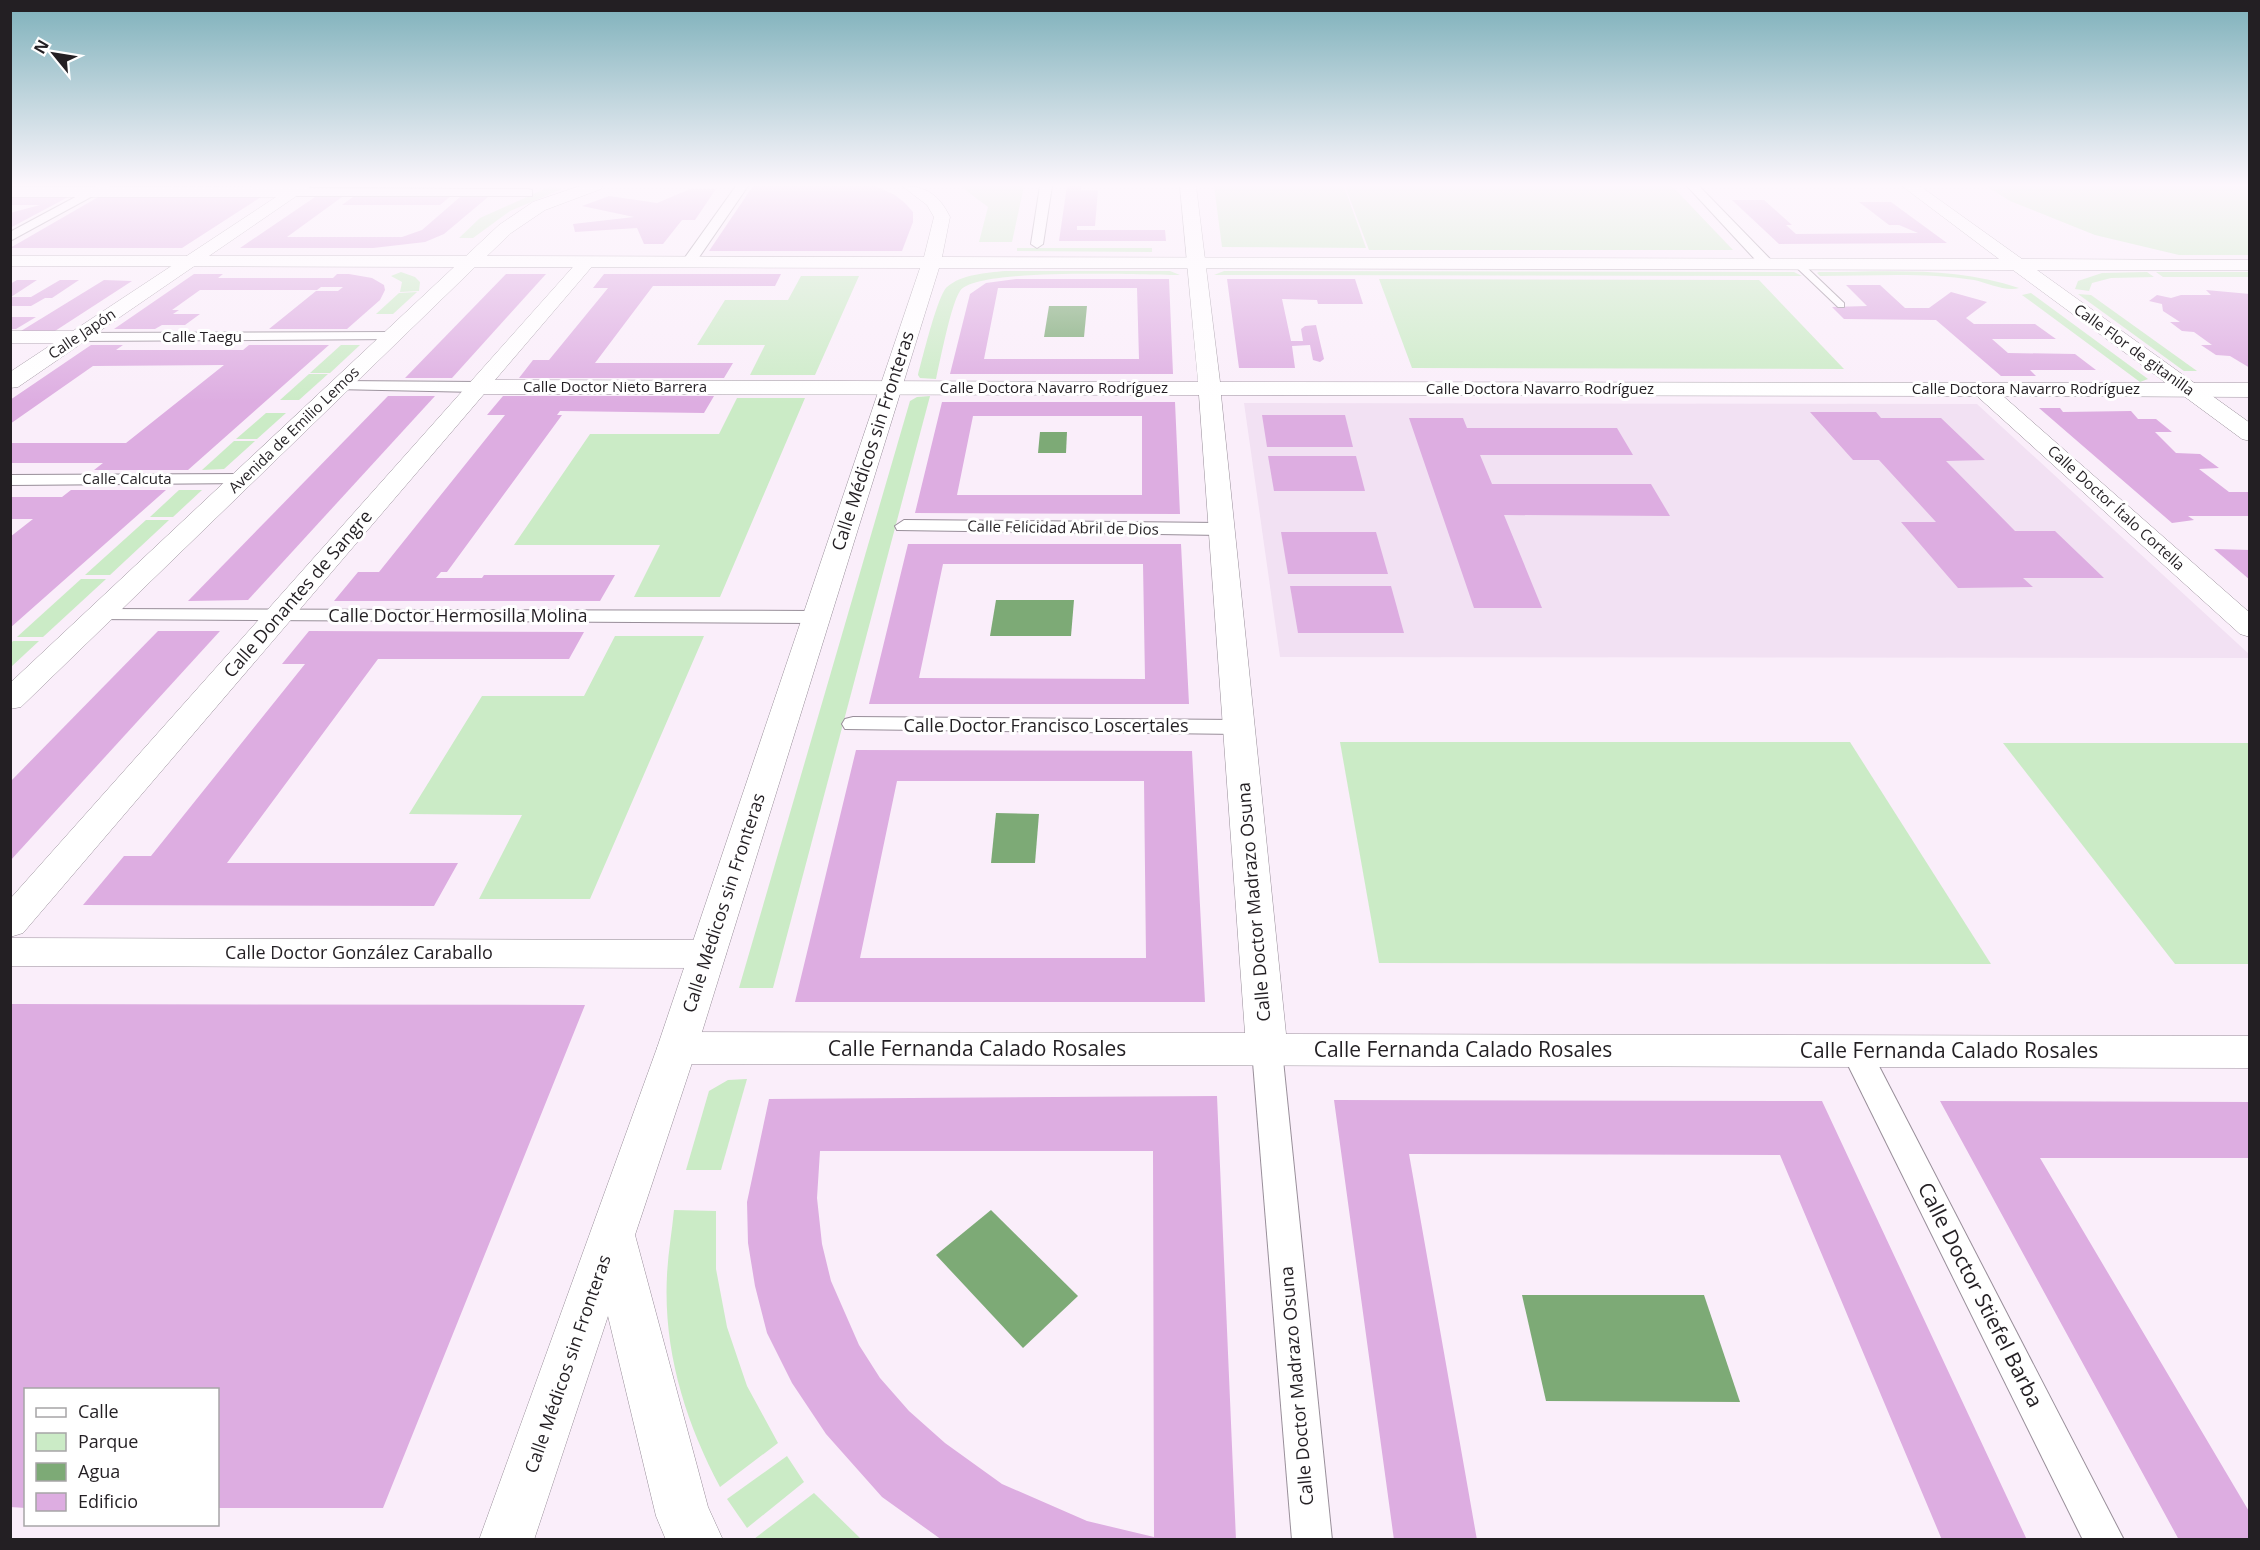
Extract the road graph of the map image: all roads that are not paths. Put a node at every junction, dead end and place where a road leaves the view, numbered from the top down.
1 (195, 258) edge
2 (475, 258) edge
3 (691, 258) edge
4 (931, 258) edge
5 (1194, 258) edge
6 (1762, 258) edge
7 (2009, 258) edge
8 (10, 261) edge
9 (190, 262) junction
10 (471, 262) junction
11 (586, 263) junction
12 (688, 263) junction
13 (930, 264) junction
14 (1195, 264) junction
15 (1768, 265) junction
16 (1799, 265) junction
17 (2018, 265) junction
18 (2250, 265) edge
19 (1841, 305) dead end
20 (393, 336) junction
21 (77, 337) junction
22 (10, 338) edge
23 (10, 382) edge
24 (340, 386) junction
25 (478, 387) junction
26 (891, 387) junction
27 (1209, 388) junction
28 (1982, 389) junction
29 (2188, 390) junction
30 (2250, 390) edge
31 (2250, 434) edge
32 (243, 479) junction
33 (10, 480) edge
34 (904, 526) dead end
35 (1221, 529) junction
36 (99, 615) junction
37 (279, 616) junction
38 (816, 617) junction
39 (2250, 628) edge
40 (13, 694) edge
41 (853, 724) dead end
42 (1239, 727) junction
43 (10, 924) edge
44 (10, 952) edge
45 (707, 954) junction
46 (677, 1048) junction
47 (1267, 1050) junction
48 (1856, 1051) junction
49 (2250, 1052) edge
50 (612, 1238) junction
51 (507, 1539) edge
52 (696, 1539) edge
53 (1312, 1539) edge
54 (2104, 1539) edge

1 - 9 street, Calle Japón
2 - 10 street, Avenida de Emilio Lemos
3 - 12 street
4 - 13 street, Calle Médicos sin Fronteras
5 - 14 street, Calle Doctor Madrazo Osuna
6 - 15 street
7 - 17 street, Calle Flor de gitanilla
8 - 9 street
9 - 10 street
9 - 21 street, Calle Japón
10 - 11 street
10 - 20 street, Avenida de Emilio Lemos
11 - 12 street
11 - 25 street, Calle Donantes de Sangre
12 - 13 street
13 - 14 street
13 - 26 street, Calle Médicos sin Fronteras
14 - 15 street
14 - 27 street, Calle Doctor Madrazo Osuna
15 - 16 street
16 - 17 street
16 - 19 lane
17 - 18 street
17 - 29 street, Calle Flor de gitanilla
20 - 21 street, Calle Taegu
20 - 24 street, Avenida de Emilio Lemos
21 - 22 street, Calle Taegu
21 - 23 street, Calle Japón
24 - 25 street, Calle Doctor Nieto Barrera
24 - 32 street, Avenida de Emilio Lemos
25 - 26 street, Calle Doctor Nieto Barrera
25 - 37 street, Calle Donantes de Sangre
26 - 27 street, Calle Doctora Navarro Rodríguez
26 - 38 street, Calle Médicos sin Fronteras
27 - 28 street, Calle Doctora Navarro Rodríguez
27 - 35 street, Calle Doctor Madrazo Osuna
28 - 29 street, Calle Doctora Navarro Rodríguez
28 - 39 street, Calle Doctor Ítalo Cortella
29 - 30 street, Calle Doctora Navarro Rodríguez
29 - 31 street, Calle Flor de gitanilla
32 - 33 street, Calle Calcuta
32 - 36 street, Avenida de Emilio Lemos
34 - 35 street, Calle Felicidad Abril de Dios
35 - 42 street, Calle Doctor Madrazo Osuna
36 - 37 street, Calle Doctor Hermosilla Molina
36 - 40 street, Avenida de Emilio Lemos
37 - 38 street, Calle Doctor Hermosilla Molina
37 - 43 street, Calle Donantes de Sangre
38 - 45 street, Calle Médicos sin Fronteras
41 - 42 street, Calle Doctor Francisco Loscertales
42 - 47 street, Calle Doctor Madrazo Osuna
44 - 45 street, Calle Doctor González Caraballo
45 - 46 street, Calle Médicos sin Fronteras
46 - 47 street, Calle Fernanda Calado Rosales
46 - 50 street, Calle Médicos sin Fronteras
47 - 48 street, Calle Fernanda Calado Rosales
47 - 53 street, Calle Doctor Madrazo Osuna
48 - 49 street, Calle Fernanda Calado Rosales
48 - 54 street, Calle Doctor Stiefel Barba
50 - 51 street, Calle Médicos sin Fronteras
50 - 52 street

